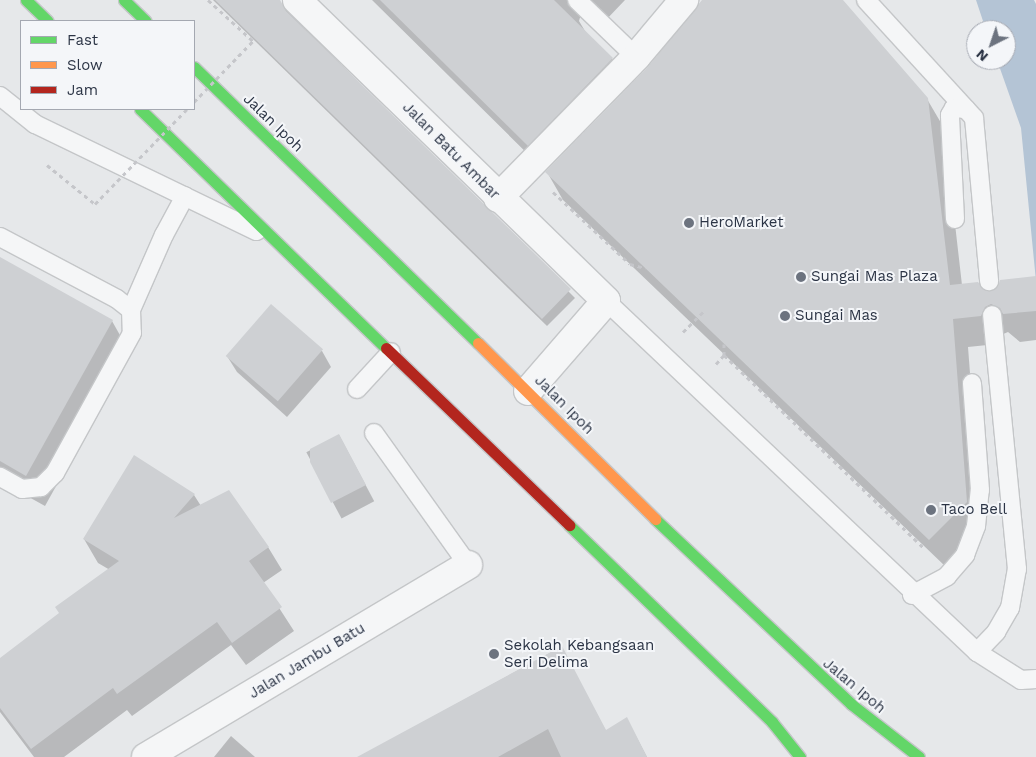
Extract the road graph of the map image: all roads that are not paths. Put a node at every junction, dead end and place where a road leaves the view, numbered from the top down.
1 (26, 0) edge
2 (124, 0) edge
3 (297, 0) edge
4 (577, 0) edge
5 (684, 0) edge
6 (866, 0) edge
7 (47, 20) edge
8 (145, 20) edge
9 (636, 57) junction
10 (195, 68) edge
11 (0, 96) edge
12 (966, 109) junction
13 (141, 110) edge
14 (185, 196) junction
15 (498, 198) junction
16 (955, 219) dead end
17 (0, 238) edge
18 (284, 244) junction
19 (989, 281) dead end
20 (606, 301) junction
21 (131, 310) junction
22 (992, 315) dead end
23 (392, 352) junction
24 (972, 383) dead end
25 (357, 389) dead end
26 (528, 391) junction
27 (374, 433) dead end
28 (0, 476) edge
29 (468, 565) joint
30 (912, 595) junction
31 (976, 652) junction
32 (1029, 679) edge
33 (146, 757) edge
34 (800, 757) edge
35 (919, 757) edge

1 - 7 main road
2 - 8 main road
3 - 15 street, Jalan Batu Ambar
4 - 9 lane
5 - 9 street
6 - 12 lane
9 - 15 street
10 - 26 main road, Jalan Ipoh
11 - 14 lane
12 - 16 lane
12 - 19 lane
13 - 18 main road
14 - 18 lane
14 - 21 lane
15 - 20 street, Jalan Batu Ambar
17 - 21 lane
18 - 23 main road
20 - 26 street
20 - 30 lane
21 - 28 lane
22 - 31 lane
23 - 25 lane
23 - 34 main road
24 - 30 lane
26 - 35 main road, Jalan Ipoh
27 - 29 lane
29 - 33 street, Jalan Jambu Batu
30 - 31 lane
31 - 32 lane

